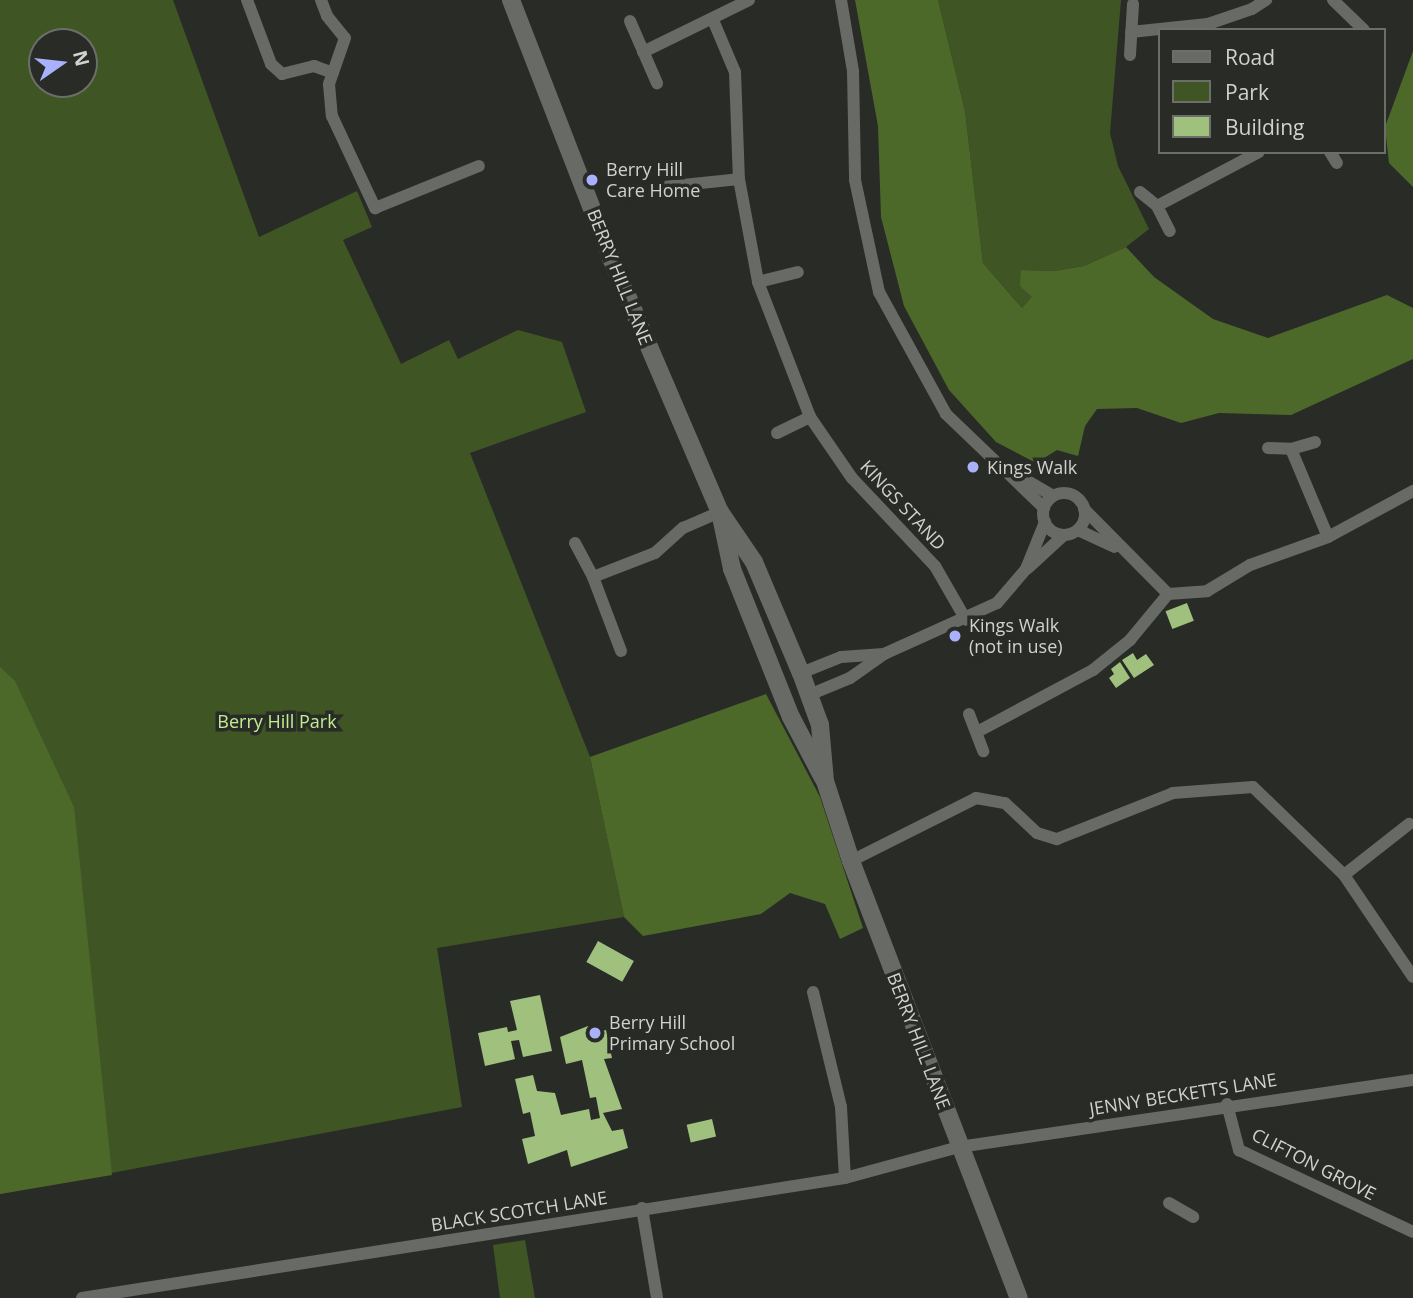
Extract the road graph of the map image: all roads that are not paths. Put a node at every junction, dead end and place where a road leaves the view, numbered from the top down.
1 (247, 0) edge
2 (321, 0) edge
3 (511, 0) edge
4 (749, 0) edge
5 (841, 0) edge
6 (1266, 0) edge
7 (1333, 0) edge
8 (1133, 4) dead end
9 (713, 20) junction
10 (630, 21) dead end
11 (1170, 28) edge
12 (1362, 28) edge
13 (1158, 29) edge
14 (1131, 32) junction
15 (643, 52) junction
16 (1130, 55) dead end
17 (333, 73) junction
18 (657, 83) dead end
19 (1255, 154) edge
20 (479, 166) dead end
21 (739, 179) junction
22 (654, 188) dead end
23 (1140, 192) dead end
24 (1157, 206) junction
25 (1170, 232) dead end
26 (798, 272) dead end
27 (758, 282) junction
28 (810, 417) junction
29 (777, 433) dead end
30 (1315, 442) dead end
31 (1268, 448) dead end
32 (1291, 449) junction
33 (991, 460) junction
34 (1413, 491) edge
35 (1053, 496) junction
36 (1084, 509) junction
37 (720, 512) junction
38 (1044, 515) junction
39 (1078, 530) junction
40 (1064, 535) junction
41 (1328, 537) junction
42 (575, 543) dead end
43 (1121, 550) junction
44 (1026, 569) junction
45 (593, 577) junction
46 (1168, 594) junction
47 (966, 620) junction
48 (621, 651) dead end
49 (884, 654) junction
50 (801, 673) junction
51 (795, 694) junction
52 (969, 714) dead end
53 (976, 732) junction
54 (983, 751) dead end
55 (1409, 824) dead end
56 (851, 861) junction
57 (1344, 875) junction
58 (1413, 976) edge
59 (813, 992) dead end
60 (1413, 1080) edge
61 (1227, 1104) junction
62 (959, 1147) junction
63 (845, 1178) junction
64 (1168, 1203) dead end
65 (642, 1208) junction
66 (1194, 1217) dead end
67 (1413, 1232) edge
68 (82, 1298) edge
69 (657, 1298) edge
70 (1019, 1298) edge

1 - 17 street
2 - 17 street
3 - 37 street, BERRY HILL LANE
4 - 9 street
5 - 33 street
6 - 11 street
7 - 12 street
8 - 14 street
9 - 15 street
9 - 21 street, KINGS STAND
10 - 15 street
13 - 14 street
14 - 16 street
15 - 18 street
17 - 20 street
19 - 24 street
21 - 22 street
21 - 27 street, KINGS STAND
23 - 24 street
24 - 25 street
26 - 27 street
27 - 28 street, KINGS STAND
28 - 29 street
28 - 47 street, KINGS STAND
30 - 32 street
31 - 32 street
32 - 41 street
33 - 35 street
33 - 38 street
34 - 41 street
35 - 36 street
35 - 38 street
36 - 39 street
36 - 43 street
37 - 45 street
37 - 50 street, BERRY HILL LANE
37 - 51 street, BERRY HILL LANE
38 - 40 street
38 - 44 street
39 - 40 street
39 - 43 street
40 - 44 street
41 - 46 street
42 - 45 street
43 - 46 street
44 - 47 street
45 - 48 street
46 - 53 street
47 - 49 street
49 - 50 street
49 - 51 street
50 - 51 street, BERRY HILL LANE
51 - 56 street, BERRY HILL LANE
52 - 53 street
53 - 54 street
55 - 57 street
56 - 57 street
56 - 62 street, BERRY HILL LANE
57 - 58 street
59 - 63 street
60 - 61 street, JENNY BECKETTS LANE
61 - 62 street, JENNY BECKETTS LANE
61 - 67 street, CLIFTON GROVE
62 - 63 street, BLACK SCOTCH LANE
62 - 70 street, BERRY HILL LANE
63 - 65 street, BLACK SCOTCH LANE
64 - 66 street
65 - 68 street, BLACK SCOTCH LANE
65 - 69 street

